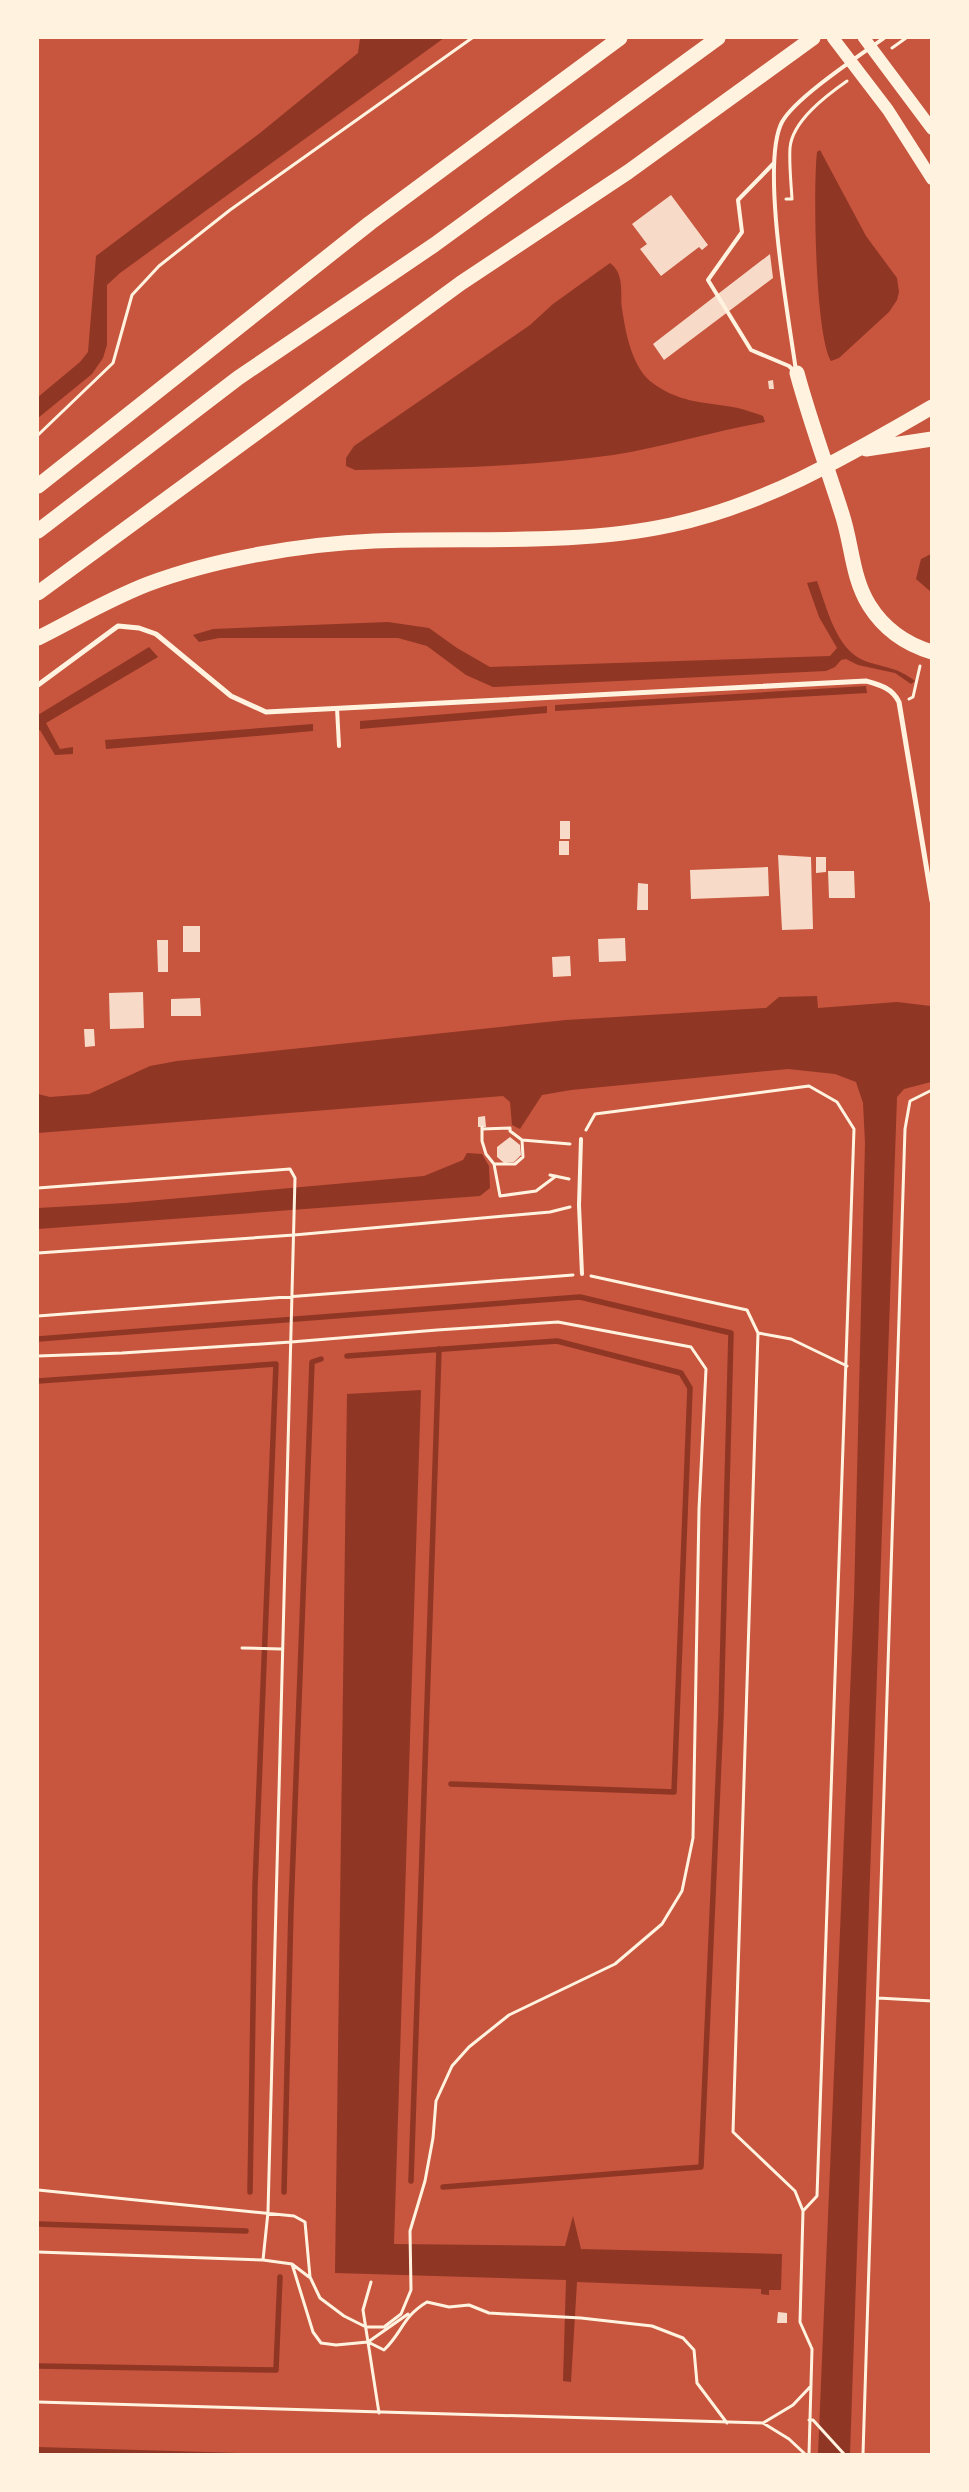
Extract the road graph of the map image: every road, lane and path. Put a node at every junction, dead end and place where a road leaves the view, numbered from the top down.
1 (472, 38) edge
2 (620, 38) edge
3 (718, 38) edge
4 (813, 38) edge
5 (833, 38) edge
6 (864, 38) edge
7 (884, 38) edge
8 (906, 38) edge
9 (890, 50) dead end
10 (852, 77) dead end
11 (932, 129) edge
12 (774, 163) junction
13 (932, 179) edge
14 (775, 199) junction
15 (797, 373) junction
16 (932, 407) edge
17 (38, 434) edge
18 (932, 438) edge
19 (855, 450) junction
20 (38, 486) edge
21 (38, 531) edge
22 (38, 593) edge
23 (38, 638) edge
24 (926, 657) edge
25 (38, 685) edge
26 (899, 702) junction
27 (337, 708) junction
28 (339, 746) dead end
29 (932, 901) edge
30 (932, 1090) edge
31 (580, 1139) joint
32 (522, 1140) junction
33 (580, 1145) junction
34 (494, 1164) junction
35 (550, 1175) dead end
36 (556, 1176) junction
37 (580, 1181) junction
38 (38, 1188) edge
39 (579, 1205) junction
40 (294, 1235) junction
41 (38, 1253) edge
42 (582, 1274) junction
43 (293, 1296) junction
44 (38, 1316) edge
45 (758, 1333) junction
46 (291, 1342) junction
47 (38, 1356) edge
48 (847, 1366) junction
49 (242, 1648) dead end
50 (281, 1650) junction
51 (878, 1998) junction
52 (932, 2001) edge
53 (38, 2190) edge
54 (803, 2211) junction
55 (268, 2212) junction
56 (38, 2252) edge
57 (263, 2260) junction
58 (292, 2264) junction
59 (310, 2277) junction
60 (371, 2282) dead end
61 (412, 2312) junction
62 (366, 2327) junction
63 (368, 2342) junction
64 (810, 2387) junction
65 (38, 2402) edge
66 (379, 2413) junction
67 (811, 2420) junction
68 (727, 2423) junction
69 (763, 2423) junction
70 (805, 2454) edge
71 (809, 2454) edge
72 (844, 2454) edge
73 (863, 2454) edge

1 - 17 path
2 - 20 highway
3 - 21 highway
4 - 22 highway
5 - 13 main road
6 - 11 main road
7 - 12 lane
8 - 9 path
10 - 14 path
12 - 14 lane
12 - 15 lane
14 - 15 lane
15 - 24 highway
16 - 19 highway
18 - 19 highway
19 - 23 highway
24 - 26 path
25 - 27 street
26 - 27 street
26 - 29 street
27 - 28 lane
30 - 51 path
31 - 33 lane
31 - 48 path
32 - 33 path
32 - 34 path
32 - 34 path
33 - 37 lane
34 - 36 path
35 - 36 path
36 - 37 path
37 - 39 lane
38 - 40 path
39 - 40 path
39 - 42 lane
40 - 41 path
40 - 43 path
42 - 43 path
42 - 45 path
43 - 44 path
43 - 46 path
45 - 48 path
45 - 54 path
46 - 47 path
46 - 50 path
46 - 62 path
48 - 54 path
49 - 50 path
50 - 55 path
51 - 52 path
51 - 73 path
53 - 55 path
54 - 64 path
55 - 57 path
55 - 59 path
56 - 57 path
57 - 58 path
58 - 59 path
58 - 63 path
59 - 62 path
60 - 62 path
61 - 63 path
61 - 63 path
61 - 68 path
62 - 63 path
63 - 66 path
64 - 67 path
64 - 69 path
65 - 66 path
66 - 68 path
67 - 71 path
67 - 72 path
68 - 69 path
69 - 70 path

